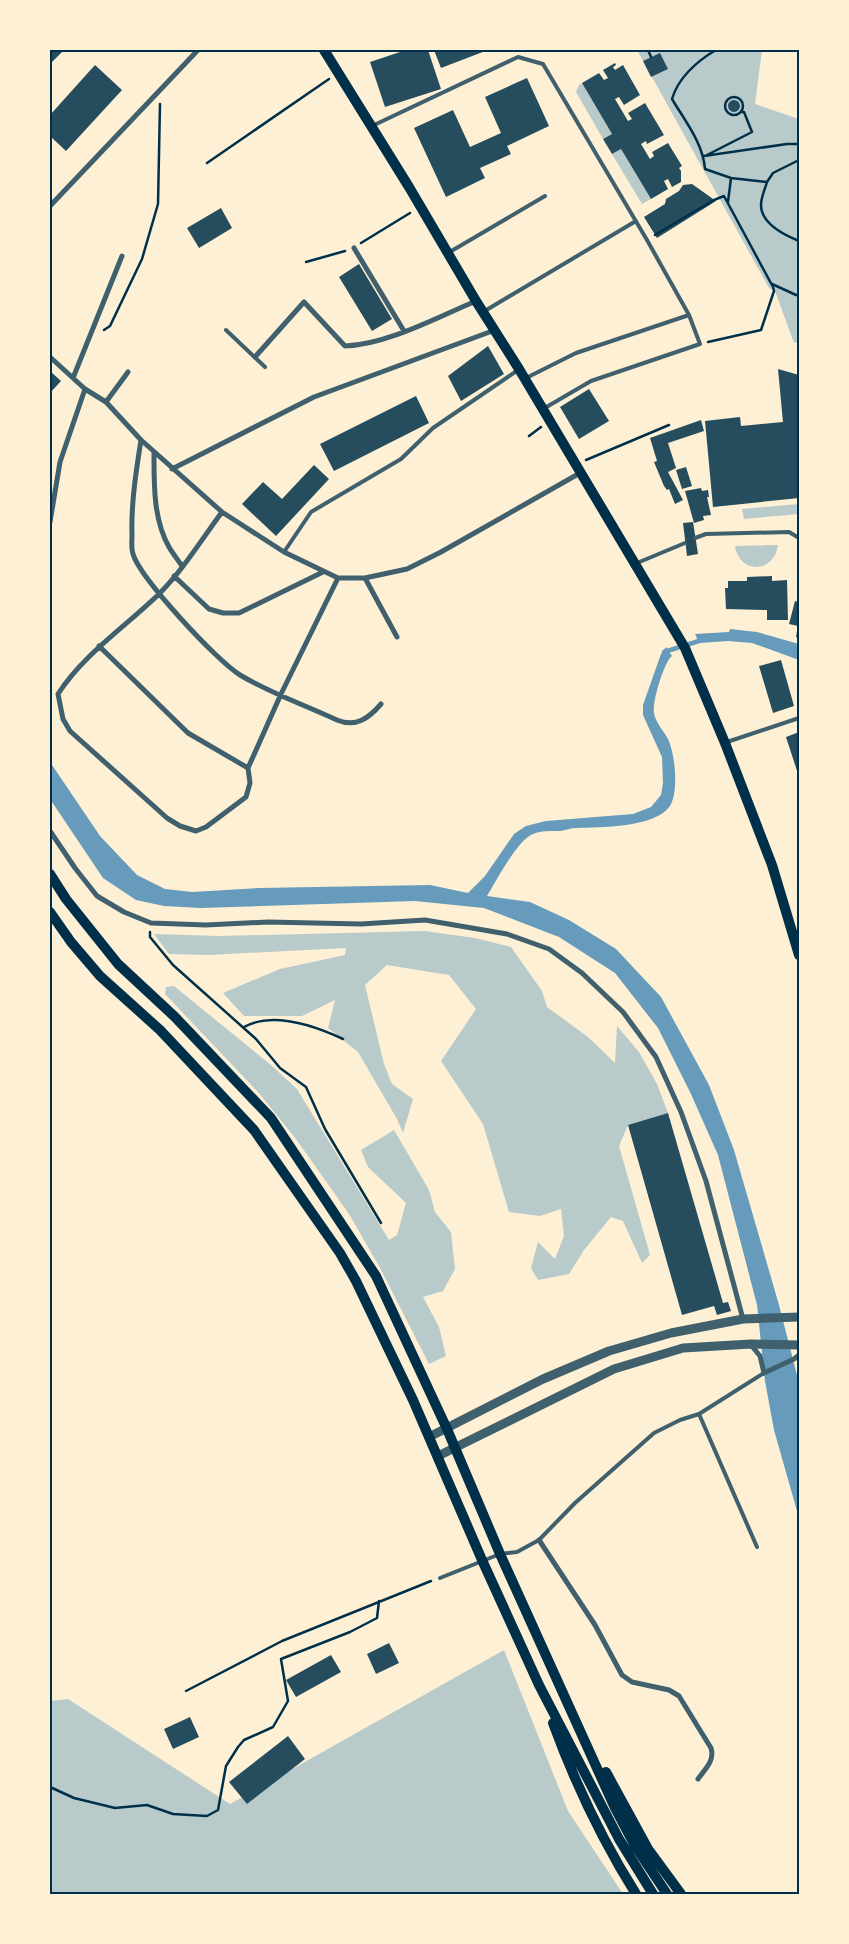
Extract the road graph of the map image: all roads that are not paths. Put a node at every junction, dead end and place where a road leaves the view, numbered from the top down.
1 (198, 50) edge
2 (324, 50) edge
3 (370, 126) junction
4 (545, 196) dead end
5 (50, 206) edge
6 (636, 221) junction
7 (354, 248) road end
8 (448, 253) junction
9 (122, 256) dead end
10 (476, 301) junction
11 (483, 312) junction
12 (689, 316) junction
13 (226, 330) dead end
14 (495, 330) junction
15 (404, 331) junction
16 (50, 357) edge
17 (255, 358) junction
18 (265, 367) dead end
19 (520, 369) junction
20 (128, 372) dead end
21 (73, 378) junction
22 (525, 378) junction
23 (85, 389) junction
24 (106, 402) junction
25 (543, 409) junction
26 (141, 440) junction
27 (154, 452) junction
28 (172, 468) junction
29 (578, 468) junction
30 (222, 512) junction
31 (50, 522) edge
32 (696, 538) dead end
33 (799, 538) edge
34 (685, 543) dead end
35 (284, 552) junction
36 (635, 564) junction
37 (182, 566) junction
38 (323, 572) junction
39 (174, 576) junction
40 (338, 578) junction
41 (365, 578) junction
42 (160, 593) junction
43 (398, 637) dead end
44 (100, 646) junction
45 (281, 694) junction
46 (381, 704) dead end
47 (799, 718) edge
48 (725, 743) junction
49 (248, 768) junction
50 (50, 830) edge
51 (50, 874) edge
52 (50, 912) edge
53 (799, 955) edge
54 (799, 1317) edge
55 (743, 1319) junction
56 (751, 1344) junction
57 (799, 1345) edge
58 (799, 1355) edge
59 (764, 1373) junction
60 (699, 1414) junction
61 (447, 1428) junction
62 (430, 1437) junction
63 (455, 1448) junction
64 (438, 1456) junction
65 (539, 1540) junction
66 (757, 1547) dead end
67 (500, 1554) junction
68 (482, 1560) junction
69 (440, 1578) road end
70 (539, 1685) junction
71 (572, 1713) junction
72 (698, 1779) dead end
73 (636, 1894) edge
74 (654, 1894) edge
75 (667, 1894) edge
76 (681, 1894) edge

1 - 5 street
2 - 3 main road
3 - 6 lane
3 - 8 main road
4 - 8 lane
6 - 11 lane
6 - 12 lane
7 - 15 street
8 - 10 main road
9 - 21 street
10 - 11 main road
10 - 15 street
11 - 14 main road
12 - 22 lane
12 - 25 lane
13 - 17 lane
14 - 19 main road
14 - 28 street
15 - 17 street
16 - 21 street
17 - 18 lane
19 - 22 main road
19 - 35 lane
20 - 24 street
21 - 23 street
22 - 25 main road
23 - 24 street
23 - 31 street
24 - 26 street
25 - 29 main road
26 - 27 street
26 - 42 street
27 - 28 street
27 - 37 street
28 - 30 street
29 - 36 main road
29 - 41 street
30 - 35 street
30 - 37 street
32 - 33 lane
34 - 36 lane
35 - 38 street
36 - 48 main road
37 - 39 street
38 - 39 street
38 - 40 street
39 - 42 street
40 - 41 street
40 - 45 street
41 - 43 street
42 - 44 street
42 - 45 street
44 - 49 street
44 - 49 street
45 - 46 street
45 - 49 street
47 - 48 lane
48 - 53 main road
50 - 55 street
51 - 61 main road
52 - 62 main road
54 - 55 street
55 - 61 street
56 - 57 street
56 - 59 street
56 - 63 street
58 - 59 street
59 - 60 lane
60 - 65 lane
60 - 66 lane
61 - 62 street
61 - 63 main road
62 - 64 main road
63 - 64 street
63 - 67 main road
64 - 68 main road
65 - 67 lane
65 - 72 street
67 - 68 lane
67 - 71 main road
68 - 69 lane
68 - 70 main road
70 - 73 main road
70 - 74 main road
71 - 75 main road
71 - 76 main road

